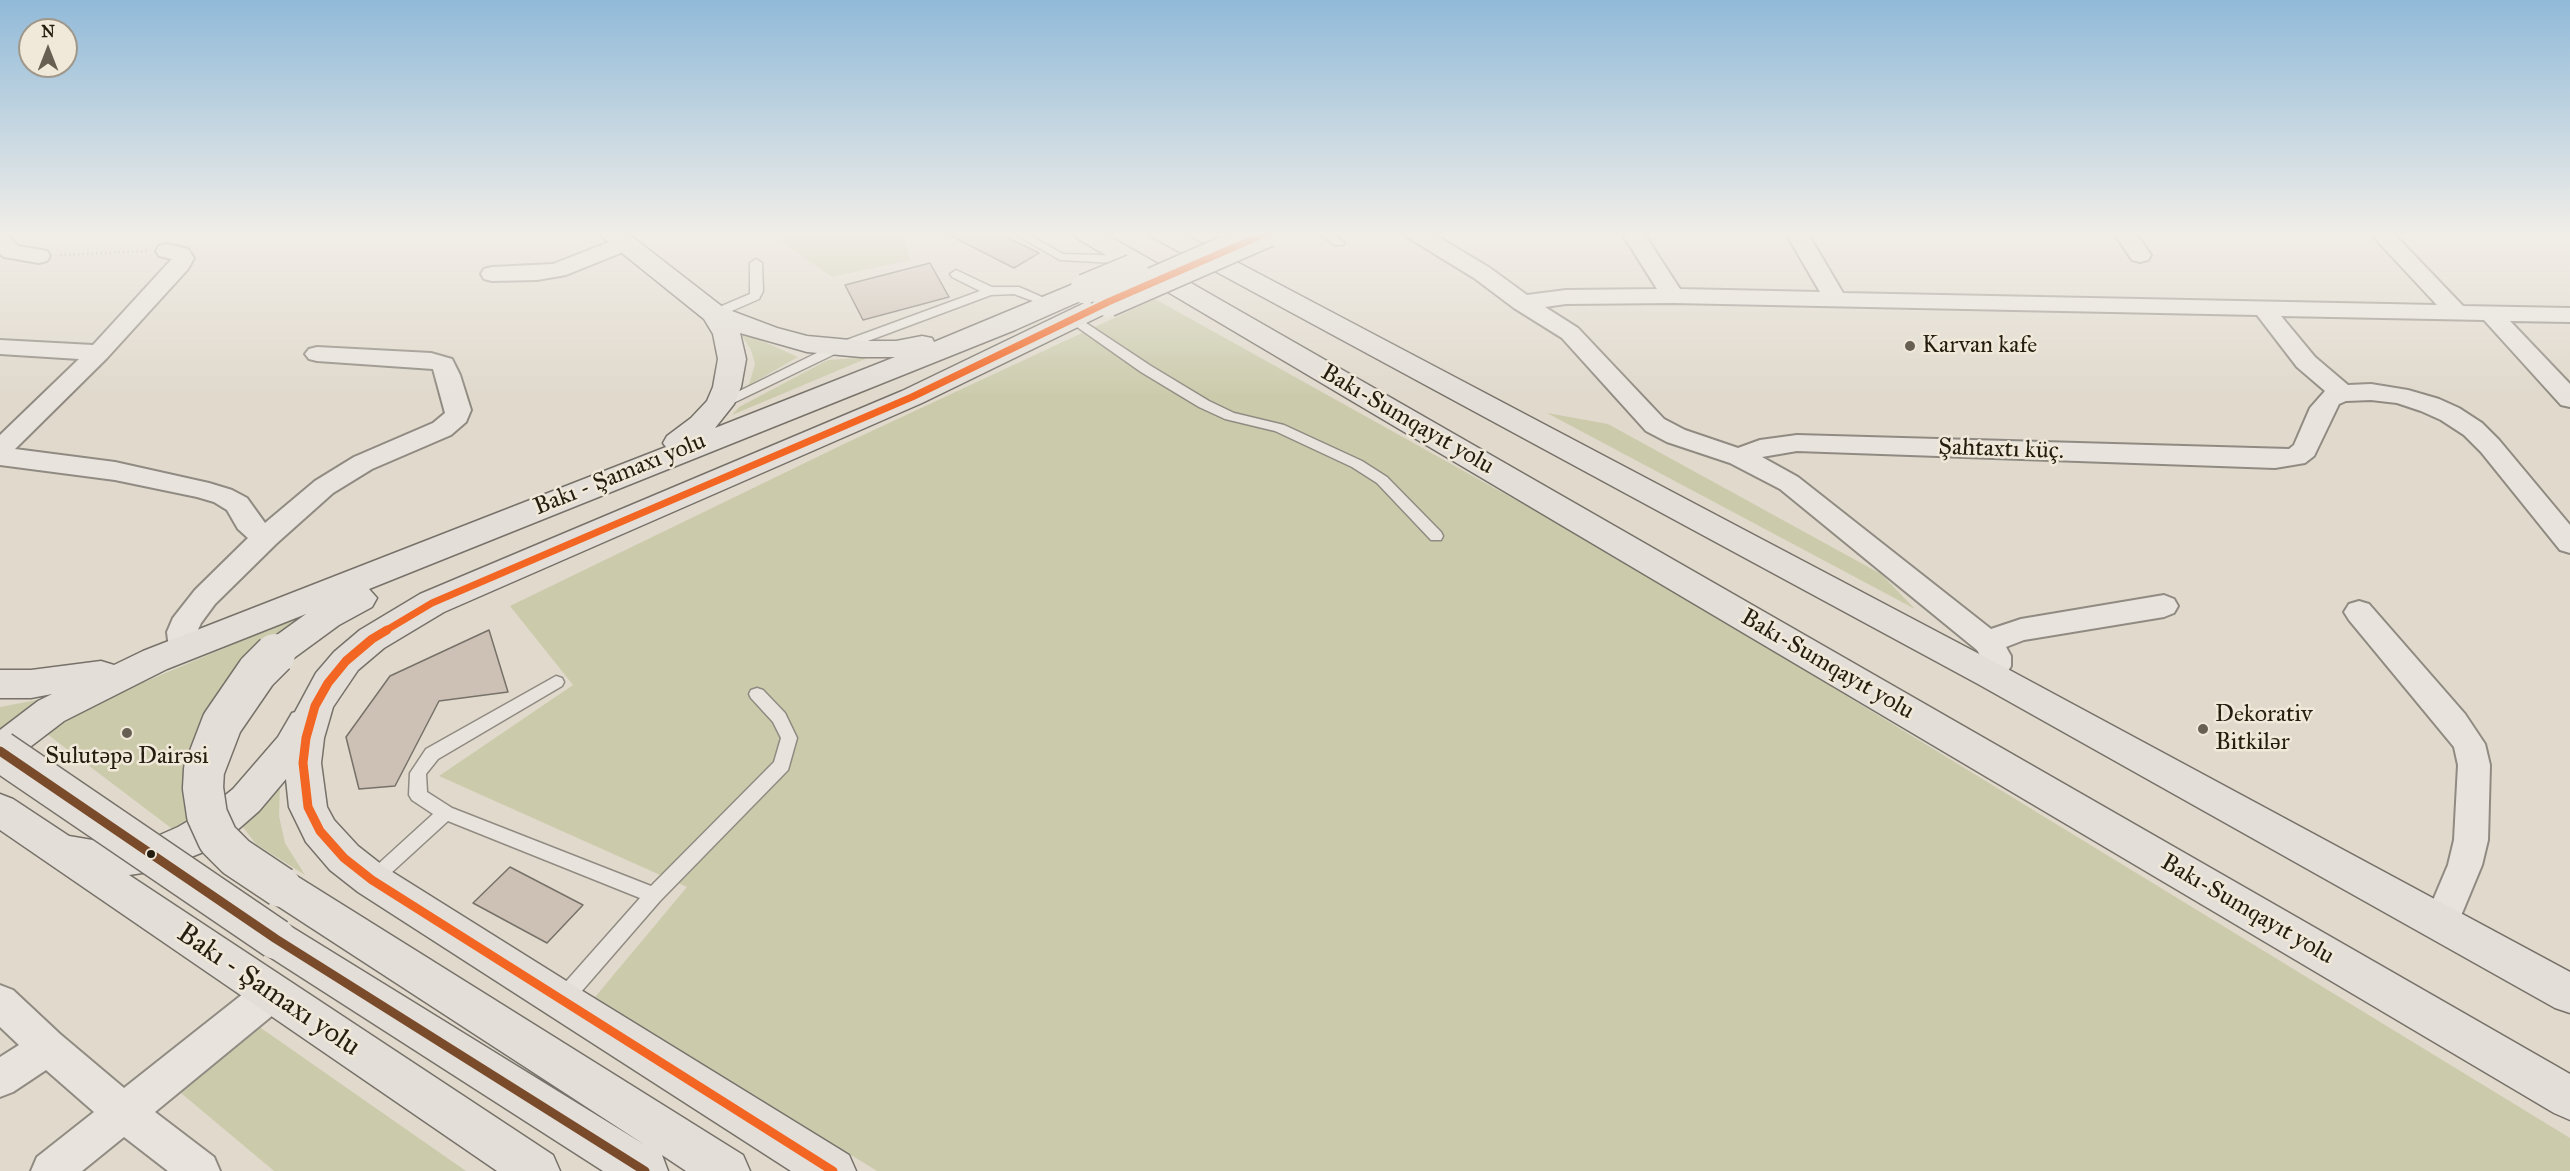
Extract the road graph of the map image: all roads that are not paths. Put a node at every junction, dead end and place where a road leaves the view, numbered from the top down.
1 (159, 287) edge
2 (679, 287) edge
3 (757, 287) edge
4 (981, 287) edge
5 (1112, 287) edge
6 (1124, 287) edge
7 (1179, 287) edge
8 (1263, 287) edge
9 (1500, 287) edge
10 (1667, 287) edge
11 (1827, 287) edge
12 (2432, 287) edge
13 (990, 291) junction
14 (1673, 296) junction
15 (1834, 298) junction
16 (1080, 303) junction
17 (1522, 303) junction
18 (2262, 307) junction
19 (2455, 311) junction
20 (2489, 312) junction
21 (714, 314) junction
22 (2570, 315) edge
23 (1005, 324) junction
24 (0, 347) edge
25 (837, 348) junction
26 (99, 353) junction
27 (317, 354) dead end
28 (2342, 393) junction
29 (2570, 399) edge
30 (720, 404) junction
31 (0, 449) edge
32 (0, 456) edge
33 (1739, 457) junction
34 (641, 466) junction
35 (267, 536) junction
36 (1436, 536) dead end
37 (2570, 543) edge
38 (2164, 606) dead end
39 (2359, 612) dead end
40 (1987, 642) junction
41 (169, 654) junction
42 (1990, 675) junction
43 (556, 682) dead end
44 (0, 684) edge
45 (757, 694) dead end
46 (315, 706) junction
47 (0, 753) edge
48 (0, 810) edge
49 (446, 813) junction
50 (57, 848) junction
51 (372, 880) junction
52 (654, 895) junction
53 (2441, 924) junction
54 (271, 994) junction
55 (2570, 994) edge
56 (561, 1001) junction
57 (0, 1002) edge
58 (47, 1047) junction
59 (0, 1079) edge
60 (2570, 1098) edge
61 (125, 1113) junction
62 (51, 1171) edge
63 (200, 1171) edge
64 (537, 1171) edge
65 (645, 1171) edge
66 (727, 1171) edge
67 (833, 1171) edge

1 - 26 street
2 - 21 highway
3 - 21 lane
4 - 13 lane
5 - 16 highway, bridge
6 - 16 highway, bridge
7 - 60 highway, Bakı-Sumqayıt yolu
8 - 42 highway, Bakı-Sumqayıt yolu
9 - 17 street
10 - 14 street
11 - 15 street
12 - 19 street
13 - 16 lane
13 - 25 lane
14 - 15 street
14 - 17 street
15 - 18 street
16 - 23 highway, Bakı - Şamaxı yolu
16 - 36 lane
16 - 46 highway, Bakı - Şamaxı yolu
17 - 33 street
18 - 19 street
18 - 28 street
19 - 20 street
20 - 22 street
20 - 29 street
21 - 25 highway
21 - 30 highway
23 - 25 highway
23 - 34 highway, Bakı - Şamaxı yolu
23 - 66 highway, bridge
24 - 26 street
25 - 30 lane
26 - 31 street
27 - 35 street
28 - 33 street, Şahtaxtı küç.
28 - 37 street
30 - 34 highway
32 - 35 street
33 - 40 street
34 - 41 highway, Bakı - Şamaxı yolu
35 - 41 street
38 - 40 street
39 - 53 street
40 - 42 street
41 - 44 highway
41 - 47 highway
42 - 53 highway, Bakı-Sumqayıt yolu
43 - 49 lane
45 - 52 lane
46 - 50 highway
46 - 51 highway, Bakı - Şamaxı yolu
47 - 65 highway, Bakı - Şamaxı yolu, bridge
48 - 50 highway, Bakı - Şamaxı yolu
49 - 51 lane
49 - 52 lane
50 - 54 highway, Bakı - Şamaxı yolu
51 - 56 highway, Bakı - Şamaxı yolu
52 - 56 lane
53 - 55 highway, Bakı-Sumqayıt yolu
54 - 61 street
54 - 64 highway, Bakı - Şamaxı yolu
56 - 67 highway, Bakı - Şamaxı yolu
57 - 58 street
58 - 59 street
58 - 61 street
61 - 62 street
61 - 63 street

